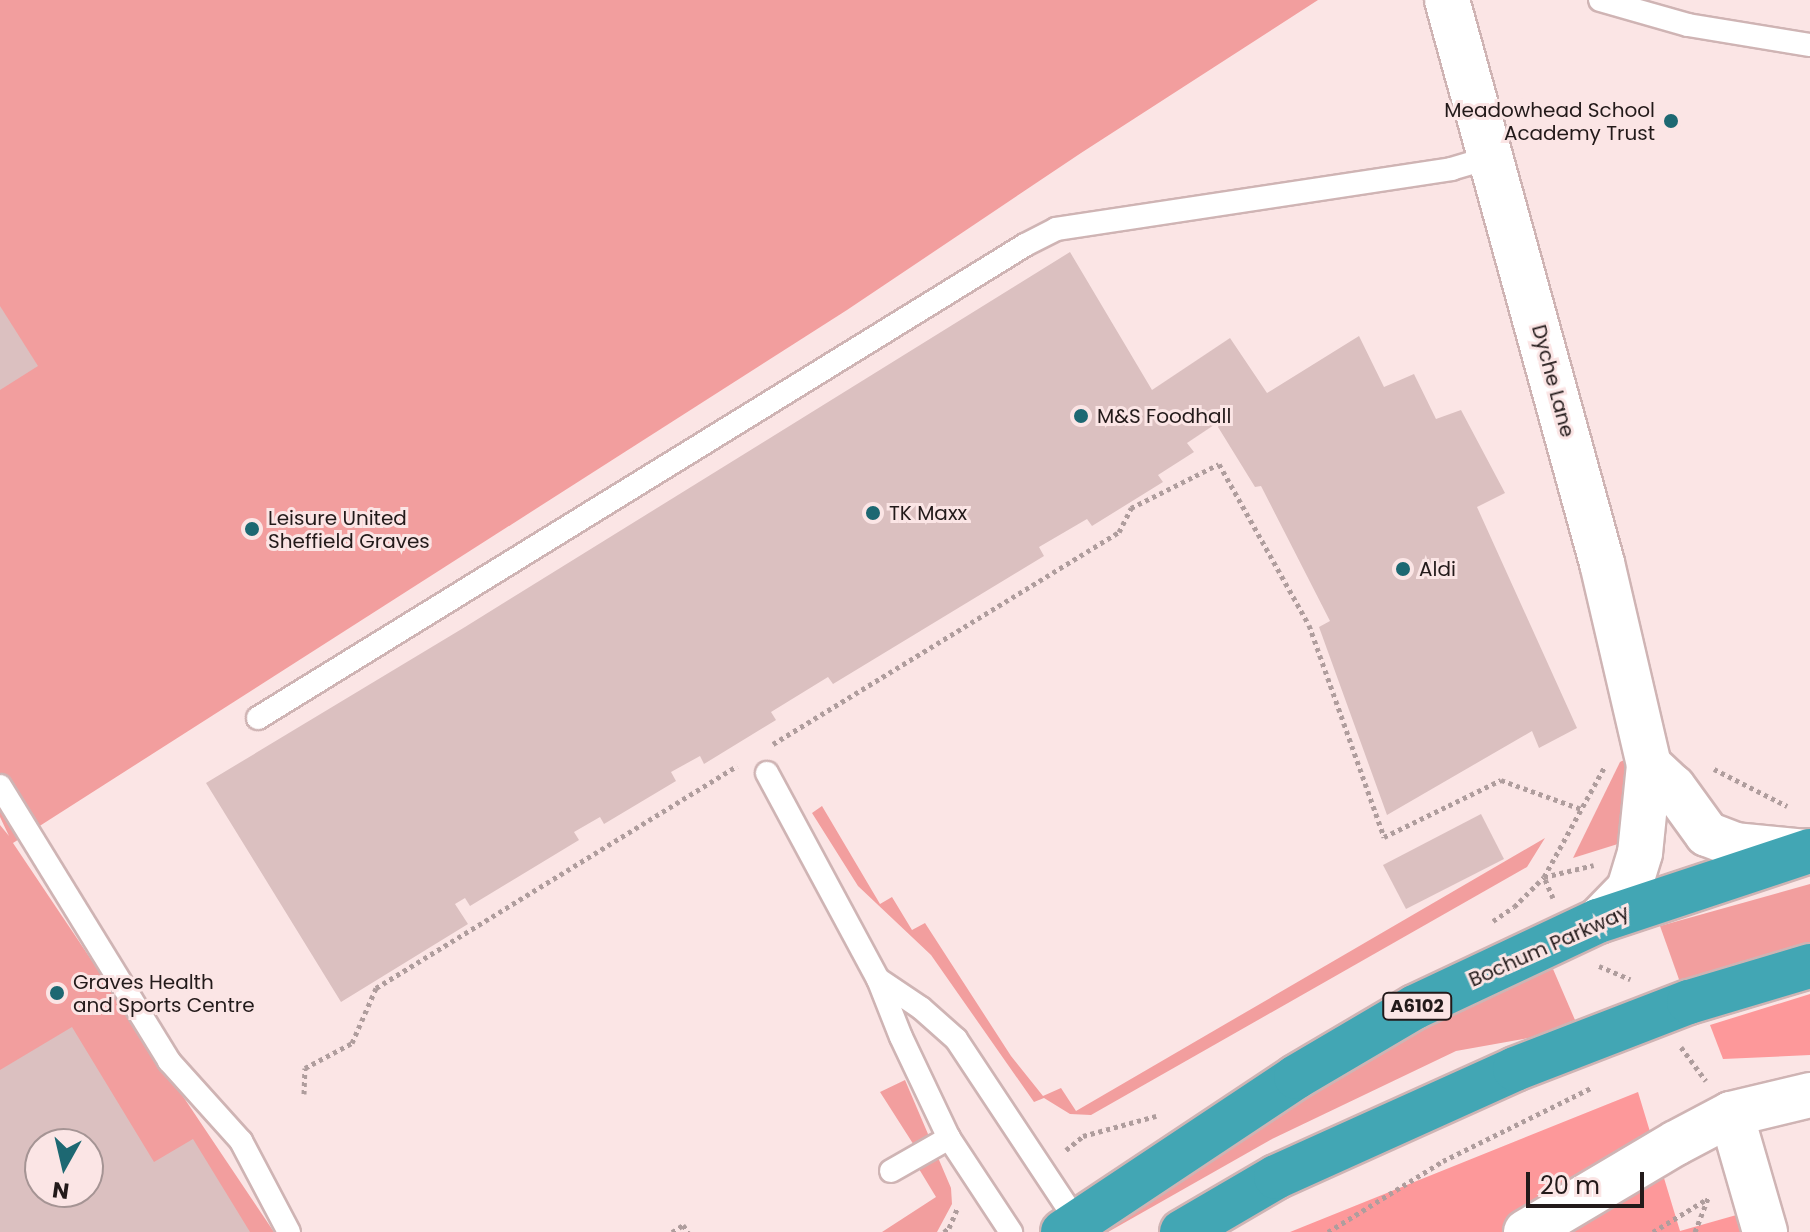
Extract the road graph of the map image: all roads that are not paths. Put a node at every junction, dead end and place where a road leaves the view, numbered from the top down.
1 (1447, 0) edge
2 (1600, 0) edge
3 (1810, 45) edge
4 (1492, 157) junction
5 (258, 718) dead end
6 (1631, 759) junction
7 (767, 773) dead end
8 (0, 786) edge
9 (1808, 852) edge
10 (1598, 921) junction
11 (1810, 966) edge
12 (878, 979) junction
13 (1810, 1095) edge
14 (1731, 1114) junction
15 (949, 1138) junction
16 (891, 1171) dead end
17 (1073, 1229) edge
18 (289, 1232) edge
19 (1011, 1232) edge
20 (1182, 1232) edge
21 (1526, 1232) edge
22 (1765, 1232) edge

1 - 4 street, Dyche Lane
2 - 3 lane
4 - 5 lane
4 - 6 street, Dyche Lane
6 - 9 street
6 - 10 street, Dyche Lane
7 - 12 lane
8 - 18 lane
9 - 10 highway, Bochum Parkway / A6102
10 - 17 highway, Bochum Parkway / A6102
11 - 20 highway
12 - 15 lane
12 - 17 lane
13 - 14 street
14 - 21 street
14 - 22 street
15 - 16 lane
15 - 19 lane

